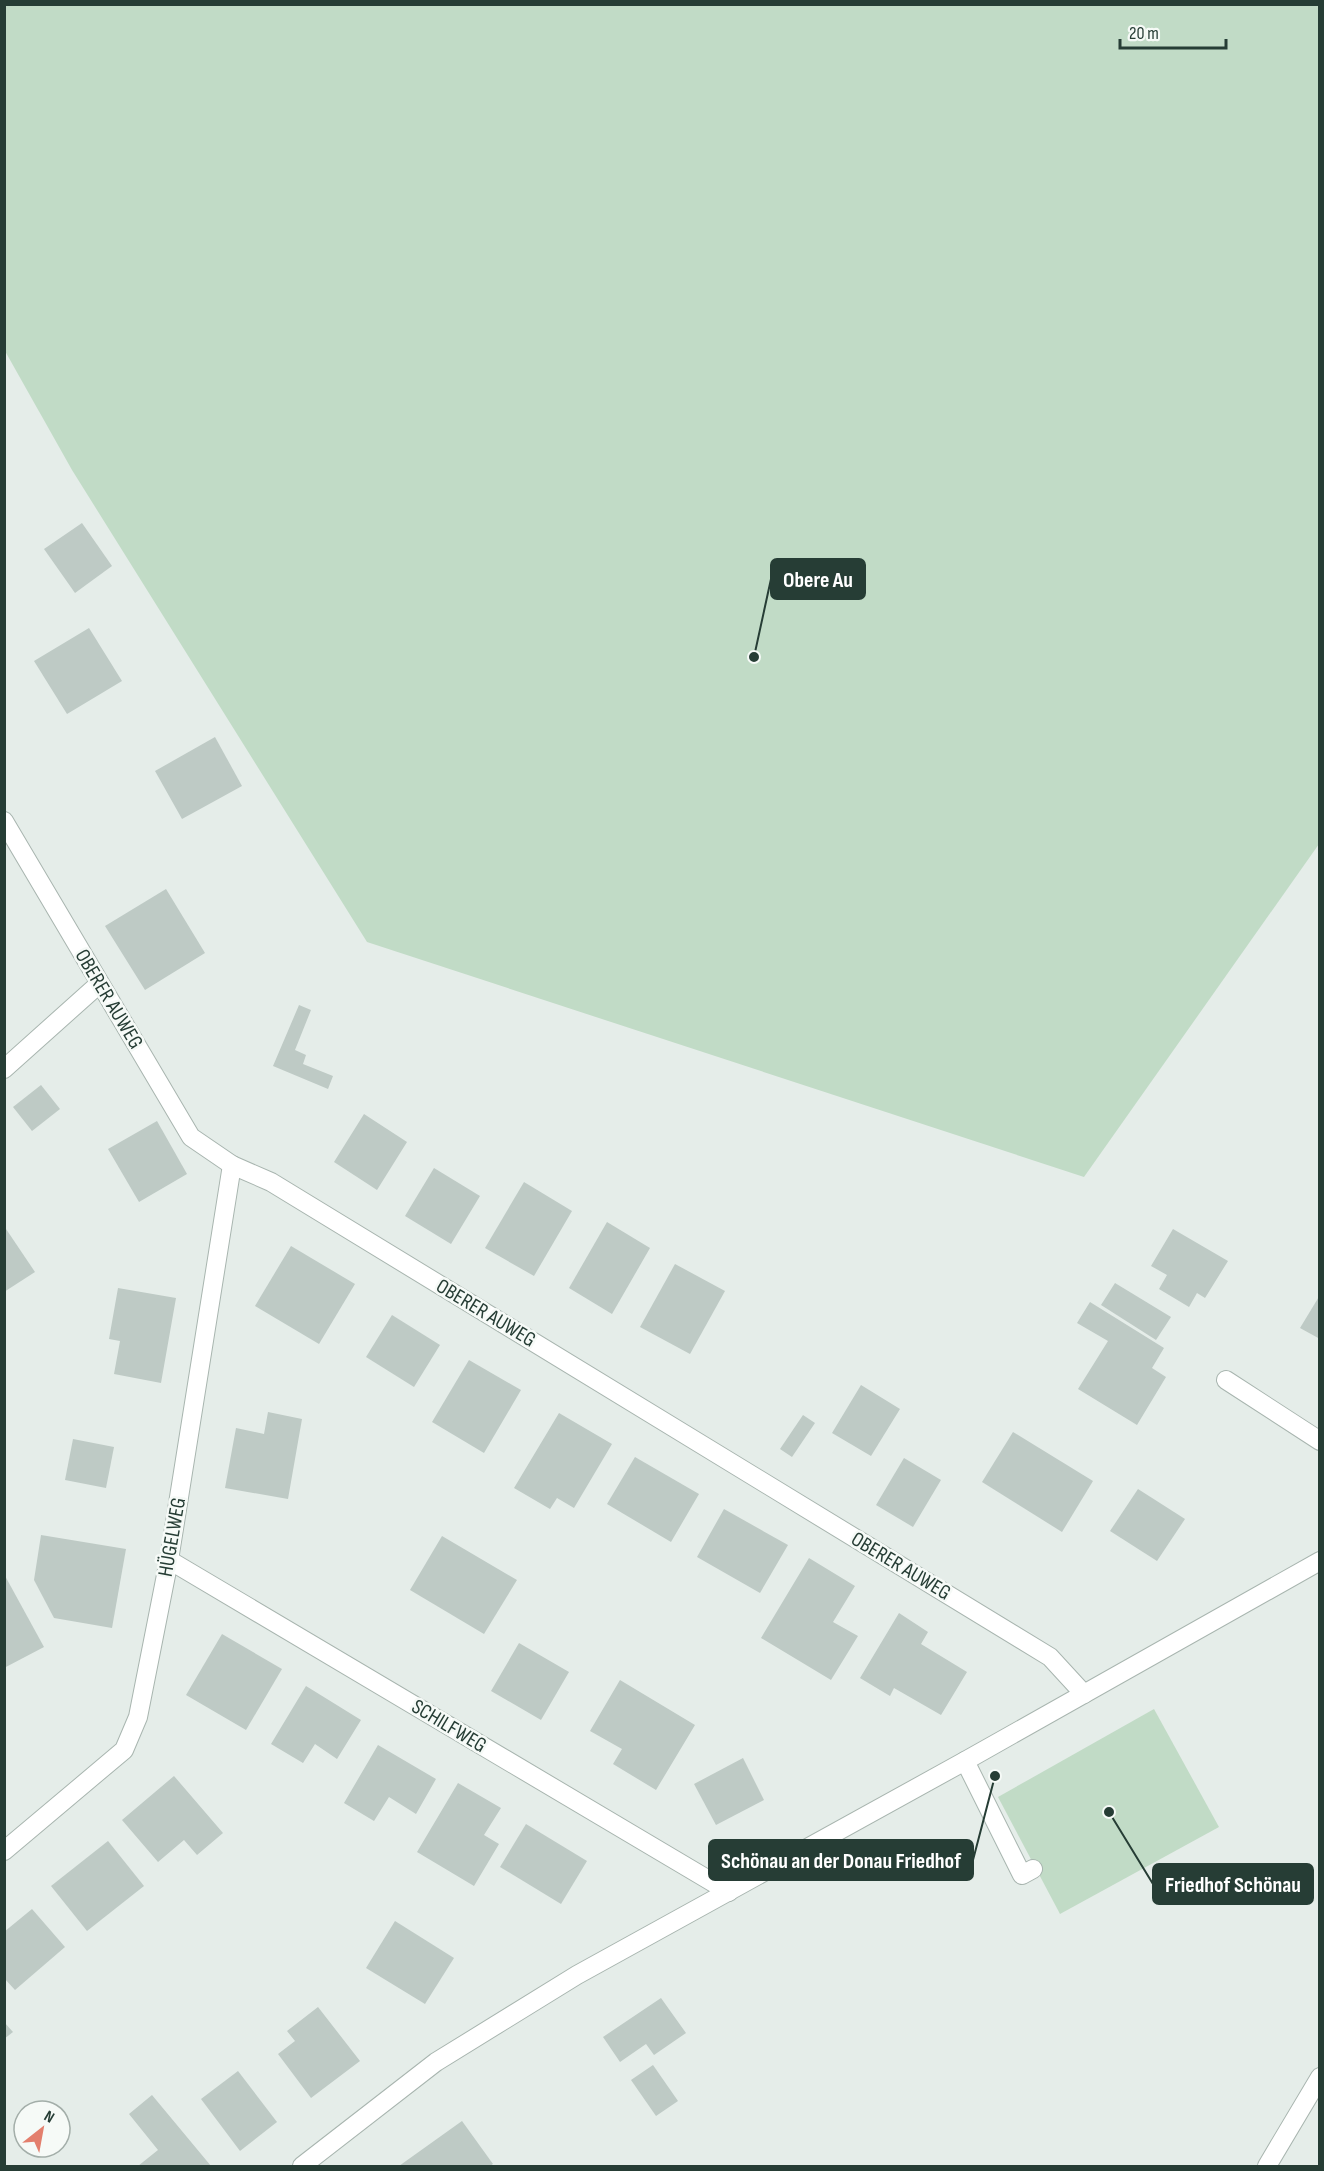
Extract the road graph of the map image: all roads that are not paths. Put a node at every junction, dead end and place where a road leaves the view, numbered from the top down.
1 (4, 821) edge
2 (99, 984) junction
3 (4, 1069) edge
4 (232, 1165) junction
5 (1226, 1380) dead end
6 (1320, 1441) edge
7 (169, 1560) junction
8 (1320, 1561) edge
9 (1084, 1694) junction
10 (965, 1761) junction
11 (4, 1851) edge
12 (1033, 1869) dead end
13 (729, 1892) junction
14 (1320, 2077) edge
15 (302, 2166) edge
16 (1267, 2166) edge

1 - 2 street, OBERER AUWEG
2 - 3 street
2 - 4 street, OBERER AUWEG
4 - 7 street, HÜGELWEG
4 - 9 street, OBERER AUWEG
5 - 6 street
7 - 11 street, HÜGELWEG
7 - 13 street, SCHILFWEG
8 - 9 street
9 - 10 street
10 - 12 street
10 - 13 street
13 - 15 street
14 - 16 street

